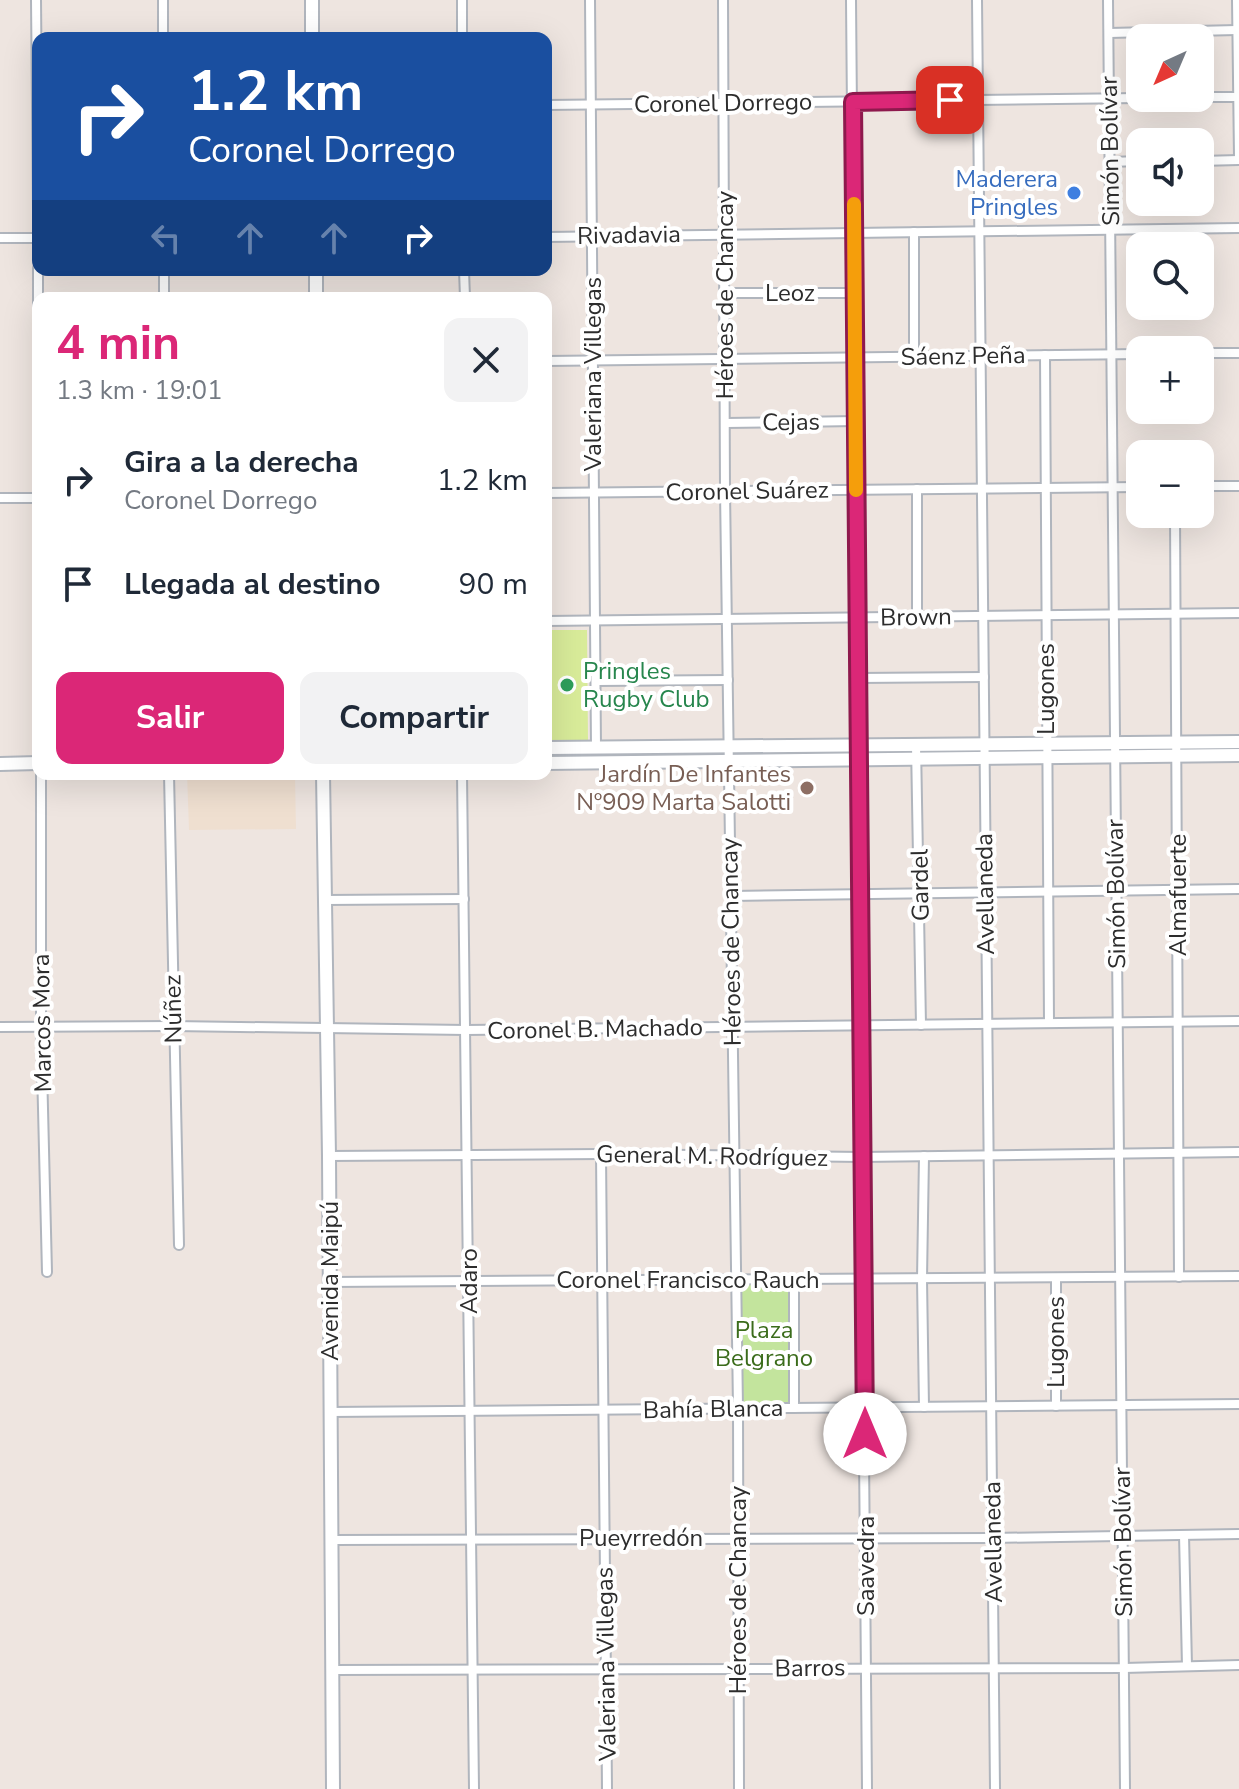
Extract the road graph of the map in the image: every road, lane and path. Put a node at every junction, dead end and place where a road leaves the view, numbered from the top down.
1 (36, 0) edge
2 (163, 0) edge
3 (312, 0) edge
4 (462, 0) edge
5 (590, 0) edge
6 (723, 0) edge
7 (851, 0) edge
8 (977, 0) edge
9 (1108, 0) edge
10 (1237, 0) edge
11 (1237, 30) edge
12 (36, 32) edge
13 (163, 32) edge
14 (312, 32) edge
15 (462, 32) edge
16 (1109, 33) junction
17 (1214, 97) edge
18 (1239, 97) edge
19 (1110, 98) junction
20 (1126, 98) edge
21 (979, 100) junction
22 (853, 102) junction
23 (724, 103) junction
24 (552, 105) edge
25 (592, 105) junction
26 (1239, 158) edge
27 (1214, 160) edge
28 (1126, 161) edge
29 (1110, 162) junction
30 (1239, 228) edge
31 (1111, 229) junction
32 (980, 231) junction
33 (914, 232) junction
34 (854, 233) junction
35 (725, 234) junction
36 (593, 236) junction
37 (552, 237) edge
38 (0, 238) edge
39 (32, 238) edge
40 (726, 293) junction
41 (855, 293) junction
42 (1214, 353) edge
43 (1239, 353) edge
44 (1112, 354) junction
45 (1126, 354) edge
46 (1045, 355) junction
47 (981, 356) junction
48 (914, 357) junction
49 (855, 358) junction
50 (726, 359) junction
51 (552, 361) edge
52 (594, 361) junction
53 (856, 421) junction
54 (726, 423) junction
55 (1214, 486) edge
56 (1239, 486) edge
57 (1113, 487) junction
58 (1126, 487) edge
59 (982, 488) junction
60 (1046, 488) junction
61 (917, 489) junction
62 (856, 490) junction
63 (725, 491) junction
64 (594, 492) junction
65 (552, 493) edge
66 (0, 498) edge
67 (32, 498) edge
68 (1175, 528) edge
69 (1175, 613) junction
70 (1239, 613) edge
71 (1114, 614) junction
72 (1045, 615) junction
73 (984, 616) junction
74 (858, 617) junction
75 (917, 617) junction
76 (727, 619) junction
77 (552, 621) edge
78 (596, 621) junction
79 (984, 677) junction
80 (858, 678) junction
81 (728, 680) junction
82 (596, 681) junction
83 (1239, 742) edge
84 (1046, 744) junction
85 (1114, 744) junction
86 (857, 745) junction
87 (916, 745) junction
88 (983, 745) junction
89 (728, 747) junction
90 (552, 748) edge
91 (596, 748) junction
92 (1178, 750) junction
93 (1239, 755) edge
94 (1114, 758) junction
95 (983, 759) junction
96 (1046, 759) junction
97 (858, 760) junction
98 (916, 760) junction
99 (728, 761) junction
100 (32, 763) edge
101 (552, 763) edge
102 (0, 764) edge
103 (41, 780) edge
104 (169, 780) edge
105 (323, 780) edge
106 (462, 780) edge
107 (1239, 889) edge
108 (1178, 890) junction
109 (1117, 891) junction
110 (986, 892) junction
111 (1048, 892) junction
112 (920, 893) junction
113 (860, 894) junction
114 (731, 896) junction
115 (464, 899) junction
116 (325, 900) junction
117 (1179, 1021) junction
118 (1239, 1021) edge
119 (1118, 1022) junction
120 (1049, 1023) junction
121 (987, 1024) junction
122 (861, 1025) junction
123 (921, 1025) junction
124 (173, 1026) junction
125 (0, 1027) edge
126 (41, 1027) junction
127 (327, 1027) junction
128 (732, 1027) junction
129 (466, 1030) junction
130 (1239, 1152) edge
131 (1178, 1153) junction
132 (601, 1154) junction
133 (1119, 1154) junction
134 (329, 1156) junction
135 (468, 1156) junction
136 (924, 1156) junction
137 (988, 1156) junction
138 (733, 1157) junction
139 (862, 1157) junction
140 (179, 1245) dead end
141 (47, 1272) dead end
142 (1239, 1276) edge
143 (1120, 1277) junction
144 (1179, 1277) junction
145 (1056, 1278) junction
146 (794, 1279) junction
147 (863, 1279) junction
148 (922, 1279) junction
149 (990, 1279) junction
150 (602, 1280) junction
151 (735, 1280) junction
152 (329, 1282) junction
153 (469, 1282) junction
154 (1239, 1404) edge
155 (1056, 1406) junction
156 (1121, 1406) junction
157 (924, 1407) junction
158 (991, 1407) junction
159 (738, 1408) junction
160 (794, 1408) junction
161 (864, 1408) junction
162 (470, 1410) junction
163 (603, 1410) junction
164 (330, 1412) junction
165 (1239, 1534) edge
166 (1184, 1535) junction
167 (1123, 1536) junction
168 (737, 1537) junction
169 (865, 1537) junction
170 (605, 1538) junction
171 (993, 1538) junction
172 (331, 1540) junction
173 (471, 1540) junction
174 (1239, 1665) edge
175 (1187, 1666) junction
176 (867, 1667) junction
177 (994, 1668) junction
178 (1124, 1668) junction
179 (332, 1670) junction
180 (473, 1670) junction
181 (606, 1670) junction
182 (738, 1670) junction
183 (333, 1789) edge
184 (474, 1789) edge
185 (607, 1789) edge
186 (739, 1789) edge
187 (867, 1789) edge
188 (995, 1789) edge
189 (1125, 1789) edge

1 - 12 street
2 - 13 street
3 - 14 main road
4 - 15 street
5 - 25 street, Valeriana Villegas
6 - 23 street, Héroes de Chancay
7 - 22 street, Saavedra
8 - 21 street, Avellaneda
9 - 16 street, Simón Bolívar
10 - 11 street
11 - 16 street
11 - 18 street
16 - 19 street, Simón Bolívar
17 - 18 street
18 - 26 street
19 - 20 street, Coronel Dorrego
19 - 21 street, Coronel Dorrego
19 - 29 street, Simón Bolívar
21 - 22 street, Coronel Dorrego
21 - 32 street, Avellaneda
22 - 23 street, Coronel Dorrego
22 - 34 street, Saavedra
23 - 25 street, Coronel Dorrego
23 - 35 street, Héroes de Chancay
24 - 25 street, Coronel Dorrego
25 - 36 street, Valeriana Villegas
26 - 27 street
28 - 29 street
29 - 31 street, Simón Bolívar
30 - 31 street, Rivadavia
31 - 32 street, Rivadavia
31 - 44 street, Simón Bolívar
32 - 33 street, Rivadavia
32 - 47 street, Avellaneda
33 - 34 street, Rivadavia
33 - 48 street
34 - 35 street, Rivadavia
34 - 41 street, Saavedra
35 - 36 street, Rivadavia
35 - 40 street, Héroes de Chancay
36 - 37 street, Rivadavia
36 - 52 street, Valeriana Villegas
38 - 39 street
40 - 41 street, Leoz
40 - 50 street, Héroes de Chancay
41 - 49 street, Saavedra
42 - 43 street
44 - 45 street, Sáenz Peña
44 - 46 street, Sáenz Peña
44 - 57 street, Simón Bolívar
46 - 47 street, Sáenz Peña
46 - 60 street, Lugones
47 - 48 street, Sáenz Peña
47 - 59 street, Avellaneda
48 - 49 street, Sáenz Peña
49 - 50 street, Sáenz Peña
49 - 53 street, Saavedra
50 - 52 street, Sáenz Peña
50 - 54 street, Héroes de Chancay
51 - 52 street, Sáenz Peña
52 - 64 street, Valeriana Villegas
53 - 54 street, Cejas
53 - 62 street, Saavedra
54 - 63 street, Héroes de Chancay
55 - 56 street
57 - 58 street, Coronel Suárez
57 - 60 street, Coronel Suárez
57 - 71 street, Simón Bolívar
59 - 60 street, Coronel Suárez
59 - 61 street, Coronel Suárez
59 - 73 street, Avellaneda
60 - 72 street, Lugones
61 - 62 street, Coronel Suárez
61 - 75 street
62 - 63 street, Coronel Suárez
62 - 74 street, Saavedra
63 - 64 street, Coronel Suárez
63 - 76 street, Héroes de Chancay
64 - 65 street, Coronel Suárez
64 - 78 street, Valeriana Villegas
66 - 67 street
68 - 69 street, Almafuerte
69 - 70 street, Brown
69 - 71 street, Brown
69 - 92 street, Almafuerte
71 - 72 street, Brown
71 - 85 street, Simón Bolívar
72 - 73 street, Brown
72 - 84 street, Lugones
73 - 75 street, Brown
73 - 79 street, Avellaneda
74 - 75 street, Brown
74 - 76 street, Brown
74 - 80 street, Saavedra
76 - 78 street, Brown
76 - 81 street, Héroes de Chancay
77 - 78 street, Brown
78 - 82 street, Valeriana Villegas
79 - 80 street
79 - 88 street, Avellaneda
80 - 86 street, Saavedra
81 - 82 street
81 - 89 street, Héroes de Chancay
82 - 91 street, Valeriana Villegas
83 - 92 main road
84 - 85 main road
84 - 88 main road
84 - 96 street, Lugones
85 - 92 main road
85 - 94 street, Simón Bolívar
86 - 87 main road
86 - 89 main road
86 - 97 street, Saavedra
87 - 88 main road
87 - 98 street, Gardel
88 - 95 street, Avellaneda
89 - 91 main road
89 - 99 street, Héroes de Chancay
90 - 91 main road
92 - 93 main road
92 - 94 main road
92 - 108 street, Almafuerte
94 - 96 main road
94 - 109 street, Simón Bolívar
95 - 96 main road
95 - 98 main road
95 - 110 street, Avellaneda
96 - 111 street, Lugones
97 - 98 main road
97 - 99 main road
97 - 113 street, Saavedra
98 - 112 street, Gardel
99 - 101 main road
99 - 114 street, Héroes de Chancay
100 - 102 main road
103 - 126 street, Marcos Mora
104 - 124 street, Núñez
105 - 116 main road, Avenida Maipú
106 - 115 street, Adaro
107 - 108 street
108 - 109 street
108 - 117 street, Almafuerte
109 - 111 street
109 - 119 street, Simón Bolívar
110 - 111 street
110 - 112 street
110 - 121 street, Avellaneda
111 - 120 street, Lugones
112 - 113 street
112 - 123 street, Gardel
113 - 114 street
113 - 122 street, Saavedra
114 - 128 street, Héroes de Chancay
115 - 116 street
115 - 129 street, Adaro
116 - 127 main road, Avenida Maipú
117 - 118 street, Coronel B. Machado
117 - 119 street, Coronel B. Machado
117 - 131 street, Almafuerte
119 - 120 street, Coronel B. Machado
119 - 133 street, Simón Bolívar
120 - 121 street, Coronel B. Machado
121 - 123 street, Coronel B. Machado
121 - 137 street, Avellaneda
122 - 123 street, Coronel B. Machado
122 - 128 street, Coronel B. Machado
122 - 139 street, Saavedra
124 - 126 street, Coronel B. Machado
124 - 127 street, Coronel B. Machado
124 - 140 street, Núñez
125 - 126 street, Coronel B. Machado
126 - 141 street, Marcos Mora
127 - 129 street, Coronel B. Machado
127 - 134 main road, Avenida Maipú
128 - 129 street, Coronel B. Machado
128 - 138 street, Héroes de Chancay
129 - 135 street, Adaro
130 - 131 street, General M. Rodríguez
131 - 133 street, General M. Rodríguez
131 - 144 street, Almafuerte
132 - 135 street, General M. Rodríguez
132 - 138 street, General M. Rodríguez
132 - 150 street, Valeriana Villegas
133 - 137 street, General M. Rodríguez
133 - 143 street, Simón Bolívar
134 - 135 street, General M. Rodríguez
134 - 152 main road, Avenida Maipú
135 - 153 street, Adaro
136 - 137 street, General M. Rodríguez
136 - 139 street, General M. Rodríguez
136 - 148 street
137 - 149 street, Avellaneda
138 - 139 street, General M. Rodríguez
138 - 151 street, Héroes de Chancay
139 - 147 street, Saavedra
142 - 144 street, Coronel Francisco Rauch
143 - 144 street, Coronel Francisco Rauch
143 - 145 street, Coronel Francisco Rauch
143 - 156 street, Simón Bolívar
145 - 149 street, Coronel Francisco Rauch
145 - 155 street, Lugones
146 - 147 street, Coronel Francisco Rauch
146 - 151 street, Coronel Francisco Rauch
146 - 160 street
147 - 148 street, Coronel Francisco Rauch
147 - 161 street, Saavedra
148 - 149 street, Coronel Francisco Rauch
148 - 157 street
149 - 158 street, Avellaneda
150 - 151 street, Coronel Francisco Rauch
150 - 153 street, Coronel Francisco Rauch
150 - 163 street, Valeriana Villegas
151 - 159 street, Héroes de Chancay
152 - 153 street, Coronel Francisco Rauch
152 - 164 main road, Avenida Maipú
153 - 162 street, Adaro
154 - 156 street, Bahía Blanca
155 - 156 street, Bahía Blanca
155 - 158 street, Bahía Blanca
156 - 167 street, Simón Bolívar
157 - 158 street, Bahía Blanca
157 - 161 street, Bahía Blanca
158 - 171 street, Avellaneda
159 - 160 street, Bahía Blanca
159 - 163 street, Bahía Blanca
159 - 168 street, Héroes de Chancay
160 - 161 street, Bahía Blanca
161 - 169 street, Saavedra
162 - 163 street, Bahía Blanca
162 - 164 street, Bahía Blanca
162 - 173 street, Adaro
163 - 170 street, Valeriana Villegas
164 - 172 main road, Avenida Maipú
165 - 166 street, Pueyrredón
166 - 167 street, Pueyrredón
166 - 175 street
167 - 171 street, Pueyrredón
167 - 178 street, Simón Bolívar
168 - 169 street, Pueyrredón
168 - 170 street, Pueyrredón
168 - 182 street, Héroes de Chancay
169 - 171 street, Pueyrredón
169 - 176 street, Saavedra
170 - 173 street, Pueyrredón
170 - 181 street, Valeriana Villegas
171 - 177 street, Avellaneda
172 - 173 street, Pueyrredón
172 - 179 main road, Avenida Maipú
173 - 180 street, Adaro
174 - 175 street, Barros
175 - 178 street, Barros
176 - 177 street, Barros
176 - 182 street, Barros
176 - 187 street, Saavedra
177 - 178 street, Barros
177 - 188 street, Avellaneda
178 - 189 street, Simón Bolívar
179 - 180 street, Barros
179 - 183 main road, Avenida Maipú
180 - 181 street, Barros
180 - 184 street, Adaro
181 - 182 street, Barros
181 - 185 street, Valeriana Villegas
182 - 186 street, Héroes de Chancay

